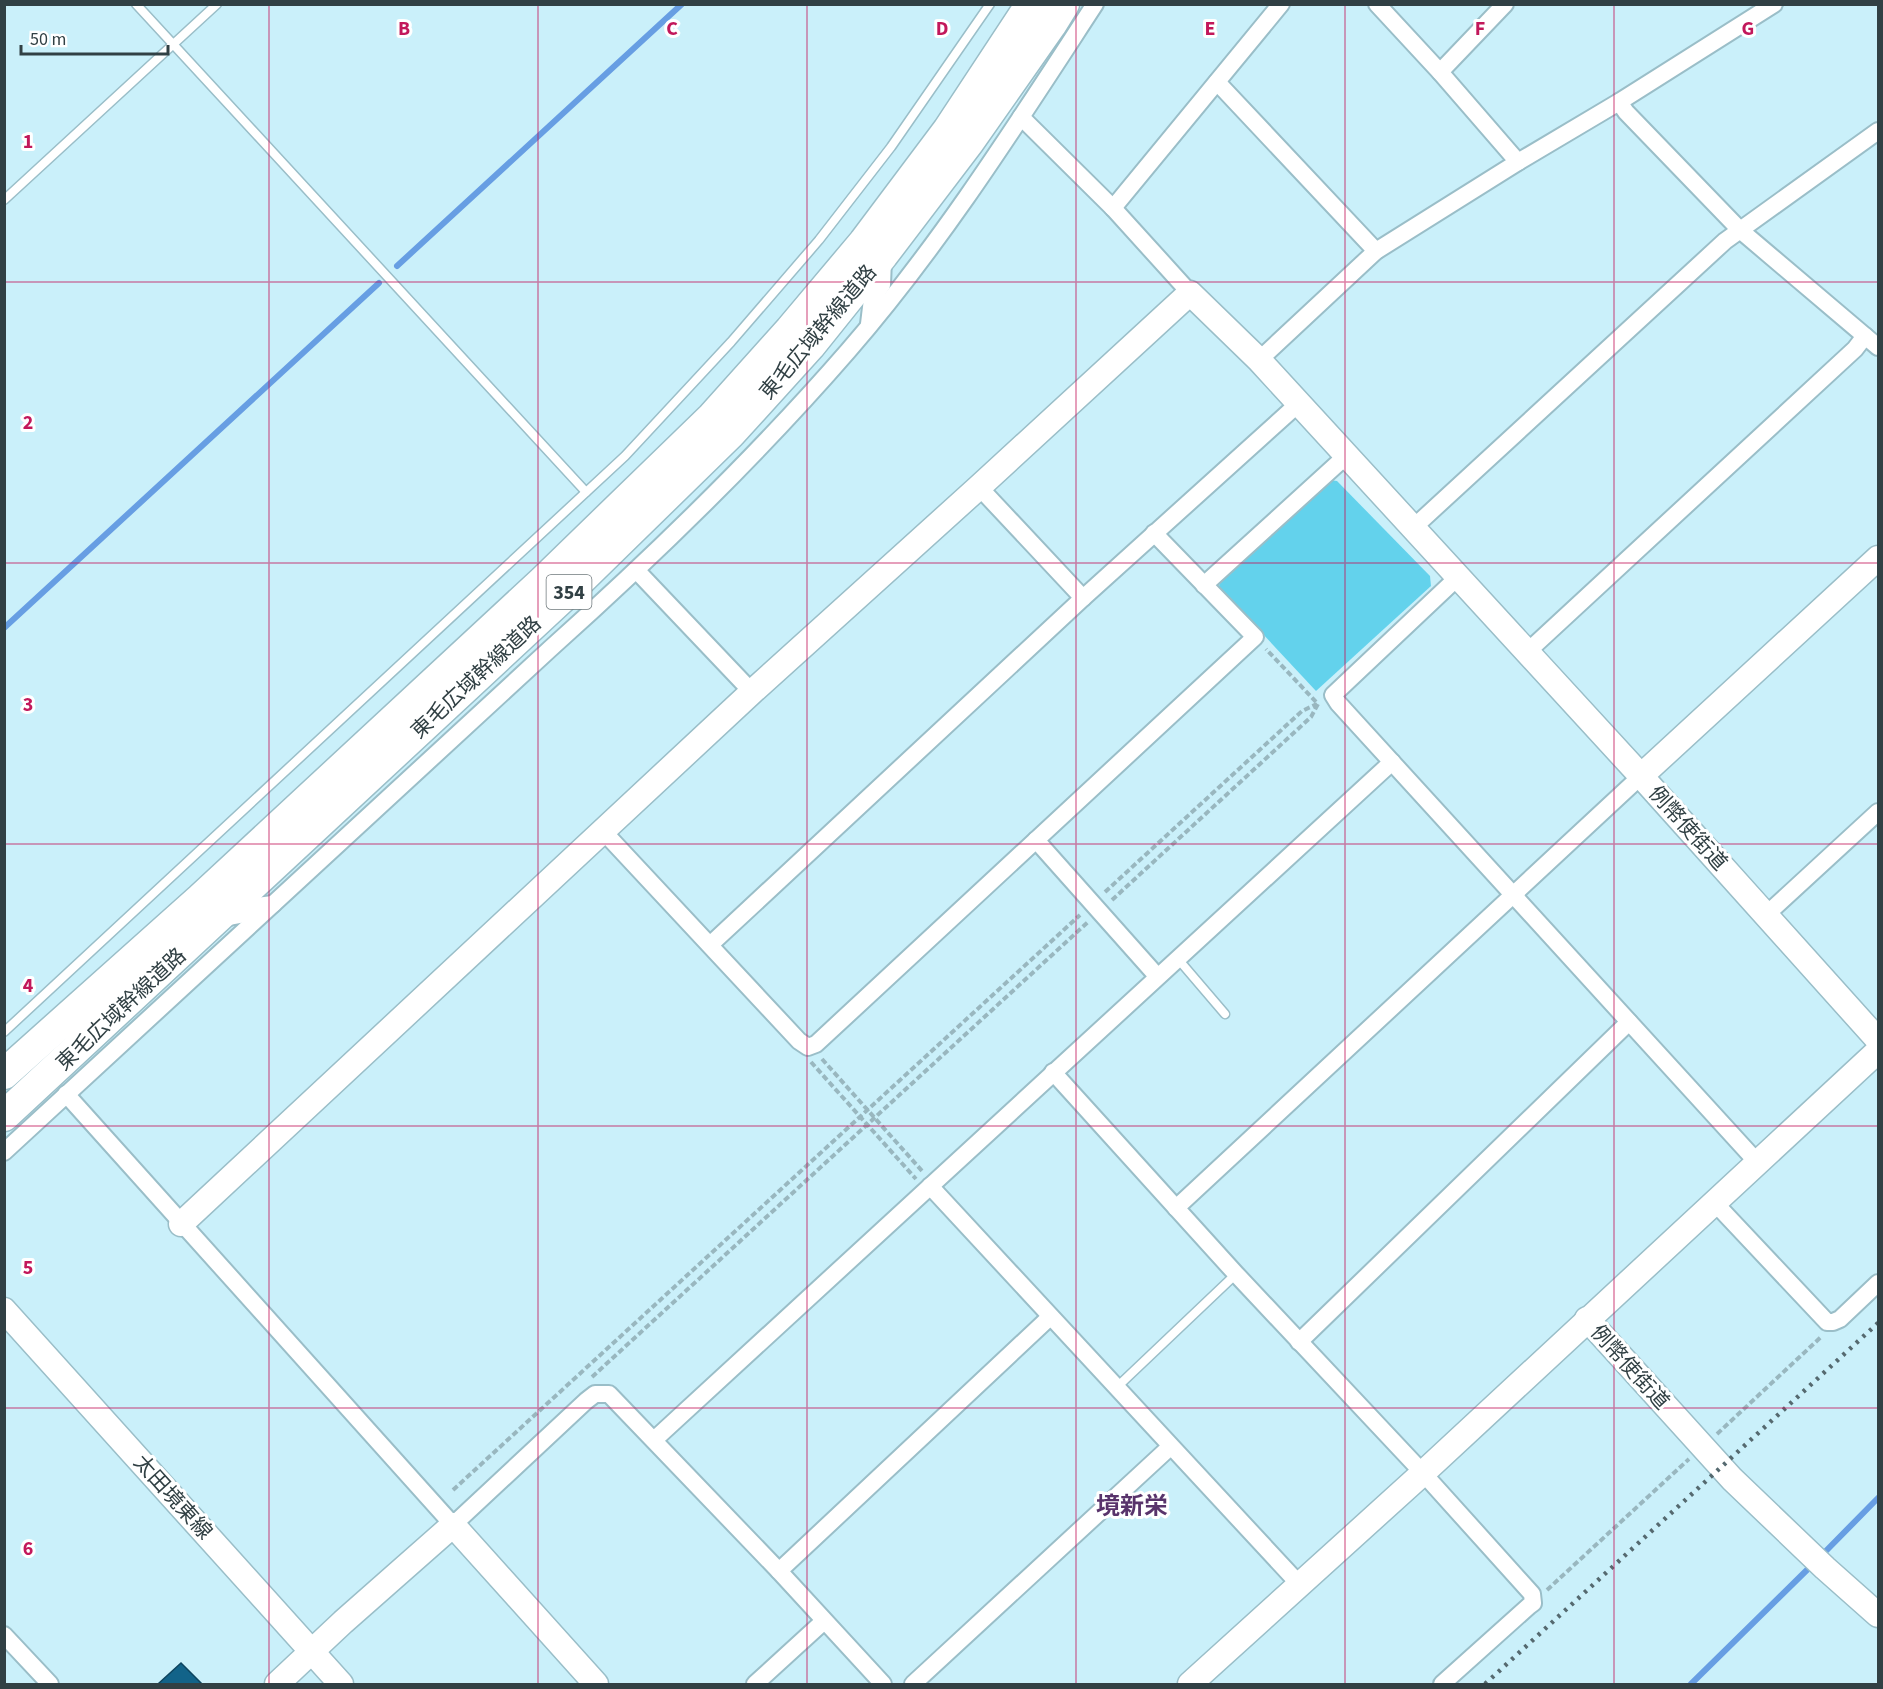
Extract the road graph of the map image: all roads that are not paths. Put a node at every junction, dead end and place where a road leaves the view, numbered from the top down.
1 (136, 4) edge
2 (217, 4) edge
3 (990, 4) edge
4 (1031, 4) edge
5 (1064, 4) edge
6 (1095, 4) edge
7 (1281, 4) edge
8 (1377, 4) edge
9 (1505, 4) edge
10 (1774, 4) edge
11 (173, 44) junction
12 (1440, 72) junction
13 (1217, 82) junction
14 (1619, 102) junction
15 (1021, 117) junction
16 (1878, 131) edge
17 (1518, 162) junction
18 (4, 200) edge
19 (1113, 208) junction
20 (1740, 230) junction
21 (1376, 251) junction
22 (883, 255) junction
23 (1190, 292) junction
24 (869, 324) junction
25 (1872, 341) edge
26 (1259, 360) junction
27 (1298, 404) junction
28 (1346, 456) junction
29 (979, 487) junction
30 (586, 492) junction
31 (1413, 528) junction
32 (1154, 533) junction
33 (1877, 563) edge
34 (637, 571) junction
35 (1457, 578) junction
36 (1204, 585) junction
37 (1083, 598) junction
38 (1526, 653) junction
39 (752, 692) junction
40 (1392, 762) junction
41 (1641, 776) junction
42 (1878, 812) edge
43 (603, 831) junction
44 (1036, 840) junction
45 (1512, 896) junction
46 (274, 904) junction
47 (1766, 915) junction
48 (218, 919) junction
49 (711, 944) junction
50 (1178, 959) junction
51 (1157, 976) junction
52 (1225, 1014) dead end
53 (1629, 1022) junction
54 (4, 1032) edge
55 (1878, 1040) edge
56 (1878, 1051) edge
57 (1053, 1072) junction
58 (4, 1074) edge
59 (66, 1094) junction
60 (4, 1116) edge
61 (4, 1152) edge
62 (1757, 1162) junction
63 (930, 1186) junction
64 (1714, 1202) junction
65 (1176, 1208) junction
66 (181, 1224) junction
67 (1236, 1274) junction
68 (1878, 1283) edge
69 (4, 1310) edge
70 (1050, 1317) junction
71 (1587, 1319) junction
72 (1299, 1342) junction
73 (1117, 1387) junction
74 (654, 1440) junction
75 (1170, 1447) junction
76 (1423, 1473) junction
77 (453, 1525) junction
78 (779, 1571) junction
79 (1300, 1585) junction
80 (1878, 1615) edge
81 (824, 1621) junction
82 (4, 1635) edge
83 (312, 1652) junction
84 (50, 1684) edge
85 (277, 1684) edge
86 (341, 1684) edge
87 (596, 1684) edge
88 (755, 1684) edge
89 (883, 1684) edge
90 (913, 1684) edge
91 (1190, 1684) edge
92 (1443, 1684) edge

1 - 11 lane
2 - 11 lane
3 - 30 lane
4 - 58 highway, 東毛広域幹線道路 / 354
5 - 22 highway, 東毛広域幹線道路 / 354
6 - 15 street
7 - 13 street
8 - 12 street
9 - 12 street
10 - 14 street
11 - 18 lane
11 - 30 lane
12 - 17 street
13 - 19 street
13 - 21 street
14 - 17 street
14 - 20 street
15 - 19 street
15 - 24 street
16 - 20 street
17 - 21 street
19 - 23 street
20 - 25 street
20 - 31 street
21 - 26 street
22 - 24 street
22 - 48 highway, 東毛広域幹線道路 / 354
23 - 26 street
23 - 29 street
24 - 34 street
25 - 38 street
26 - 27 street
27 - 28 street
27 - 32 street
28 - 31 street
28 - 36 street
29 - 37 street
29 - 39 street
30 - 54 lane
31 - 35 street
32 - 36 street
32 - 37 street
33 - 41 street, 例幣使街道
34 - 39 street
34 - 46 street
35 - 38 street
35 - 40 street
36 - 44 street
37 - 49 street
38 - 41 street
39 - 43 street
40 - 45 street
40 - 50 street
41 - 45 street
41 - 47 street, 例幣使街道
42 - 47 street
43 - 49 street
43 - 66 street
44 - 49 street
44 - 51 street
45 - 53 street
45 - 65 street
46 - 48 street
46 - 59 street
47 - 55 street, 例幣使街道
48 - 60 highway, 東毛広域幹線道路 / 354
50 - 51 street
50 - 52 lane
51 - 57 street
53 - 62 street
53 - 72 street
56 - 62 street, 例幣使街道
57 - 63 street
57 - 65 street
59 - 61 street
59 - 66 street
62 - 64 street, 例幣使街道
63 - 70 street
63 - 74 street
64 - 68 street
64 - 71 street, 例幣使街道
65 - 67 street
66 - 77 street
67 - 72 street
67 - 73 lane
69 - 83 street, 太田境東線
70 - 73 street
70 - 78 street
71 - 76 street
71 - 80 street, 例幣使街道
72 - 76 street
73 - 75 street
74 - 77 street
74 - 78 street
75 - 79 street
75 - 90 street
76 - 79 street
76 - 92 street
77 - 83 street
77 - 87 street
78 - 81 street
79 - 91 street
81 - 88 street
81 - 89 street
82 - 84 street
83 - 85 street
83 - 86 street, 太田境東線

